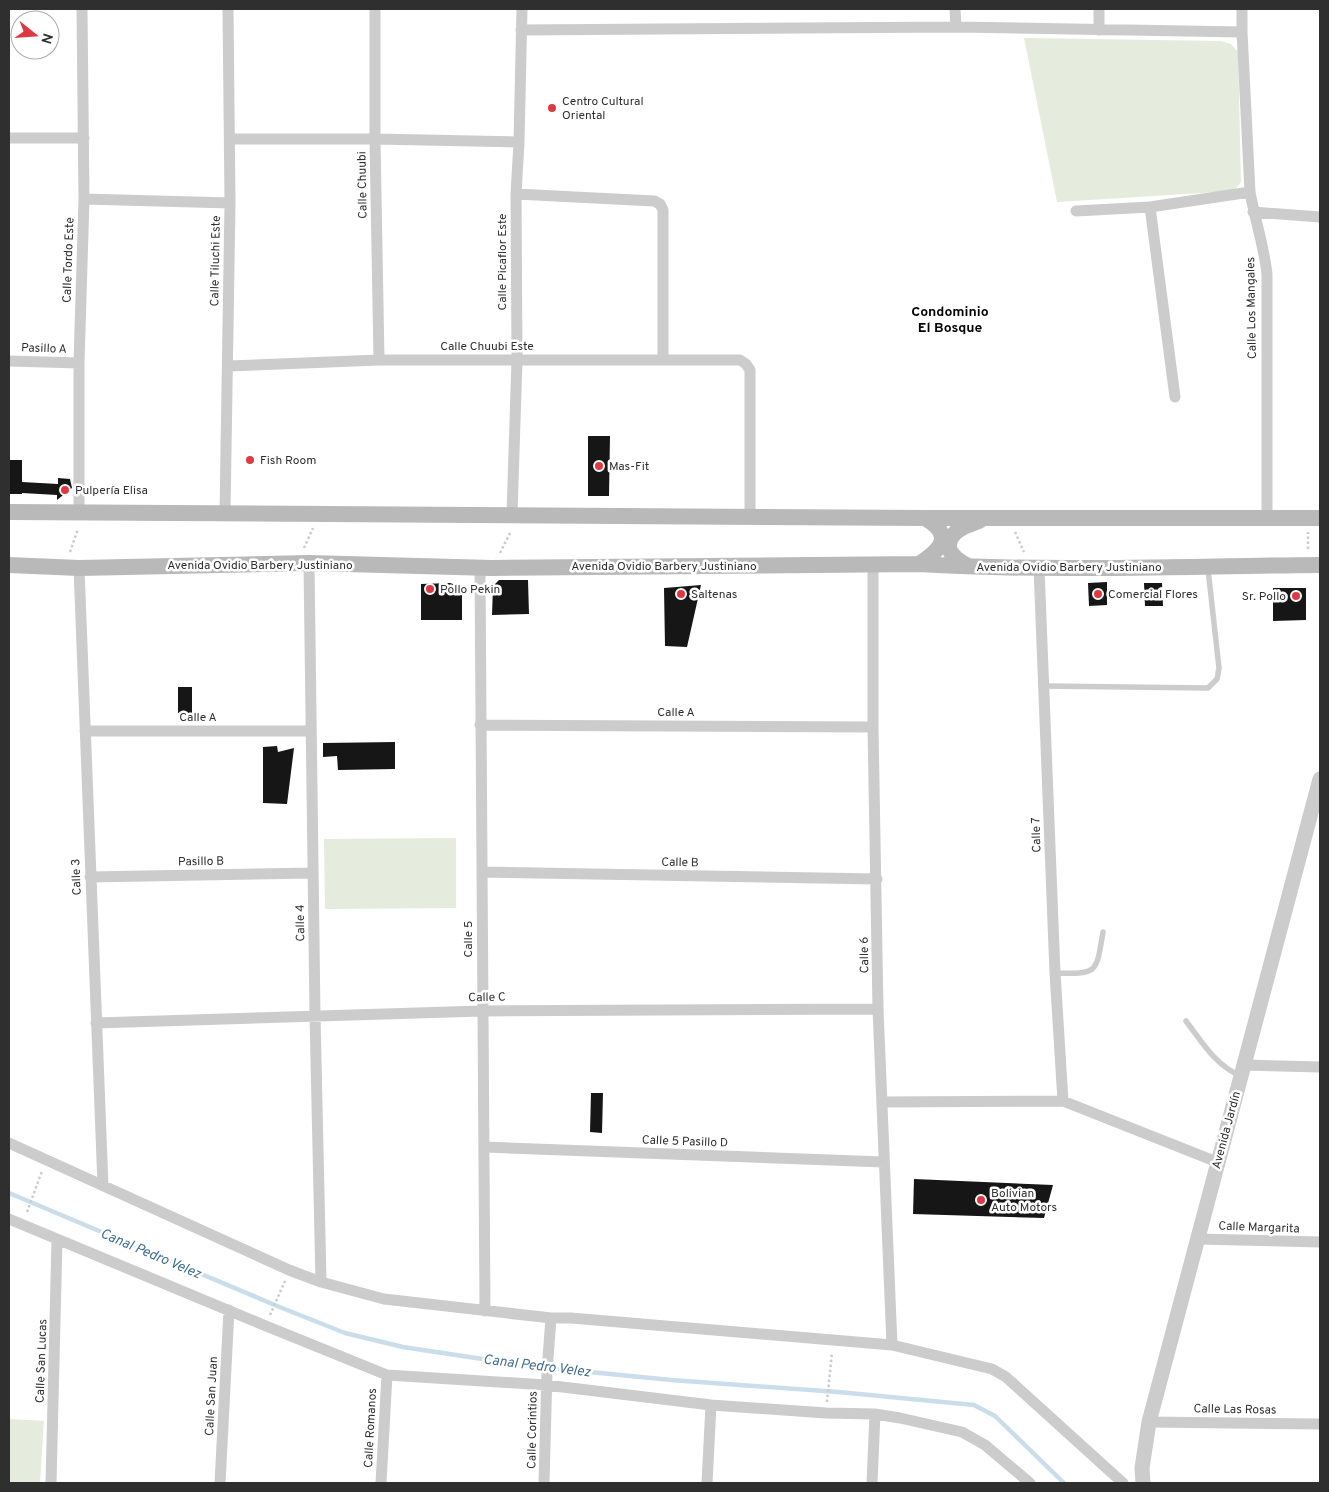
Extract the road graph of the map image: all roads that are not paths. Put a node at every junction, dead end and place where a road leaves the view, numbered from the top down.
1 (82, 9) edge
2 (228, 9) edge
3 (375, 9) edge
4 (522, 9) edge
5 (955, 9) edge
6 (1099, 9) edge
7 (1242, 9) edge
8 (956, 27) junction
9 (521, 30) junction
10 (1099, 30) junction
11 (1242, 32) junction
12 (9, 138) edge
13 (84, 138) junction
14 (230, 139) junction
15 (375, 139) junction
16 (519, 142) junction
17 (1250, 192) junction
18 (516, 194) junction
19 (84, 199) junction
20 (230, 203) junction
21 (1150, 207) junction
22 (1076, 211) dead end
23 (1253, 212) junction
24 (1320, 217) edge
25 (379, 360) junction
26 (517, 360) junction
27 (663, 360) junction
28 (9, 361) edge
29 (79, 363) junction
30 (228, 366) junction
31 (1175, 397) dead end
32 (9, 512) edge
33 (81, 512) junction
34 (225, 513) junction
35 (516, 514) junction
36 (750, 516) junction
37 (925, 518) junction
38 (985, 518) junction
39 (1314, 518) edge
40 (1267, 519) junction
41 (303, 563) junction
42 (919, 564) junction
43 (873, 565) junction
44 (1314, 565) edge
45 (9, 566) edge
46 (1208, 566) junction
47 (72, 567) junction
48 (970, 567) junction
49 (486, 568) junction
50 (1035, 568) junction
51 (1044, 686) junction
52 (480, 725) junction
53 (873, 727) junction
54 (85, 730) junction
55 (311, 731) junction
56 (1320, 780) edge
57 (482, 872) junction
58 (313, 873) junction
59 (90, 877) junction
60 (877, 879) junction
61 (1103, 932) dead end
62 (1055, 973) junction
63 (878, 1009) junction
64 (482, 1011) junction
65 (315, 1015) junction
66 (1186, 1021) dead end
67 (96, 1023) junction
68 (1320, 1067) edge
69 (1242, 1071) junction
70 (1063, 1101) junction
71 (883, 1102) junction
72 (9, 1143) edge
73 (484, 1147) junction
74 (884, 1162) junction
75 (1217, 1162) junction
76 (103, 1186) junction
77 (9, 1219) edge
78 (1196, 1239) junction
79 (57, 1240) junction
80 (1320, 1242) edge
81 (321, 1282) junction
82 (229, 1310) junction
83 (485, 1311) junction
84 (551, 1318) junction
85 (892, 1345) junction
86 (387, 1375) junction
87 (546, 1386) junction
88 (711, 1405) junction
89 (875, 1414) junction
90 (1149, 1422) junction
91 (1320, 1424) edge
92 (51, 1483) edge
93 (220, 1483) edge
94 (381, 1483) edge
95 (544, 1483) edge
96 (707, 1483) edge
97 (872, 1483) edge
98 (1030, 1483) edge
99 (1123, 1483) edge
100 (1143, 1483) edge

1 - 13 street, Calle Tordo Este
2 - 14 street, Calle Tiluchi Este
3 - 15 street, Calle Chuubi
4 - 9 street, Calle Picaflor Este
5 - 8 street
6 - 10 street
7 - 11 street, Calle Los Mangales
8 - 9 street
8 - 10 street
9 - 16 street, Calle Picaflor Este
10 - 11 street
11 - 17 street, Calle Los Mangales
12 - 13 street
13 - 19 street, Calle Tordo Este
14 - 15 street
14 - 20 street, Calle Tiluchi Este
15 - 16 street
15 - 25 street, Calle Chuubi
16 - 18 street, Calle Picaflor Este
17 - 21 street
17 - 23 street, Calle Los Mangales
18 - 26 street, Calle Picaflor Este
18 - 27 street
19 - 20 street
19 - 29 street, Calle Tordo Este
20 - 30 street, Calle Tiluchi Este
21 - 22 street
21 - 31 street
23 - 24 street
23 - 40 street, Calle Los Mangales
25 - 26 street, Calle Chuubi Este
25 - 30 street, Calle Chuubi Este
26 - 27 street, Calle Chuubi Este
26 - 35 street, Calle Picaflor Este
27 - 36 street, Calle Chuubi Este
28 - 29 street, Pasillo A
29 - 33 street, Calle Tordo Este
30 - 34 street, Calle Tiluchi Este
32 - 33 main road
33 - 34 main road
34 - 35 main road
35 - 36 main road
36 - 37 main road
37 - 38 main road
37 - 42 main road
38 - 40 main road
38 - 48 main road
39 - 40 main road
41 - 47 main road, Avenida Ovidio Barbery Justiniano
41 - 49 main road, Avenida Ovidio Barbery Justiniano
41 - 55 street, Calle 4
42 - 43 main road, Avenida Ovidio Barbery Justiniano
42 - 48 main road, Avenida Ovidio Barbery Justiniano
43 - 49 main road, Avenida Ovidio Barbery Justiniano
43 - 53 street, Calle 6
44 - 46 main road, Avenida Ovidio Barbery Justiniano
45 - 47 main road, Avenida Ovidio Barbery Justiniano
46 - 50 main road, Avenida Ovidio Barbery Justiniano
46 - 51 lane
47 - 54 street, Calle 3
48 - 50 main road, Avenida Ovidio Barbery Justiniano
49 - 52 street, Calle 5
50 - 51 street, Calle 7
51 - 62 street, Calle 7
52 - 53 street, Calle A
52 - 57 street, Calle 5
53 - 60 street, Calle 6
54 - 55 street, Calle A
54 - 59 street, Calle 3
55 - 58 street, Calle 4
56 - 69 street, Avenida Jardín
57 - 60 street, Calle B
57 - 64 street, Calle 5
58 - 59 street, Pasillo B
58 - 65 street, Calle 4
59 - 67 street, Calle 3
60 - 63 street, Calle 6
61 - 62 lane
62 - 70 street, Calle 7
63 - 64 street, Calle C
63 - 71 street, Calle 6
64 - 65 street, Calle C
64 - 73 street, Calle 5
65 - 67 street, Calle C
65 - 81 street, Calle 4
66 - 69 lane
67 - 76 street, Calle 3
68 - 69 street
69 - 75 street, Avenida Jardín
70 - 71 street
70 - 75 street
71 - 74 street, Calle 6
72 - 76 street
73 - 74 street, Calle 5 Pasillo D
73 - 83 street, Calle 5
74 - 85 street, Calle 6
75 - 78 street, Avenida Jardín
76 - 81 street
77 - 79 street
78 - 80 street, Calle Margarita
78 - 90 street, Avenida Jardín
79 - 82 street
79 - 92 street, Calle San Lucas
81 - 83 street
82 - 86 street
82 - 93 street, Calle San Juan
83 - 84 street
84 - 85 street
84 - 87 street, Calle Corintios
85 - 99 street
86 - 87 street
86 - 94 street, Calle Romanos
87 - 88 street
87 - 95 street, Calle Corintios
88 - 89 street
88 - 96 street
89 - 97 street
89 - 98 street
90 - 91 street, Calle Las Rosas
90 - 100 street, Avenida Jardín

